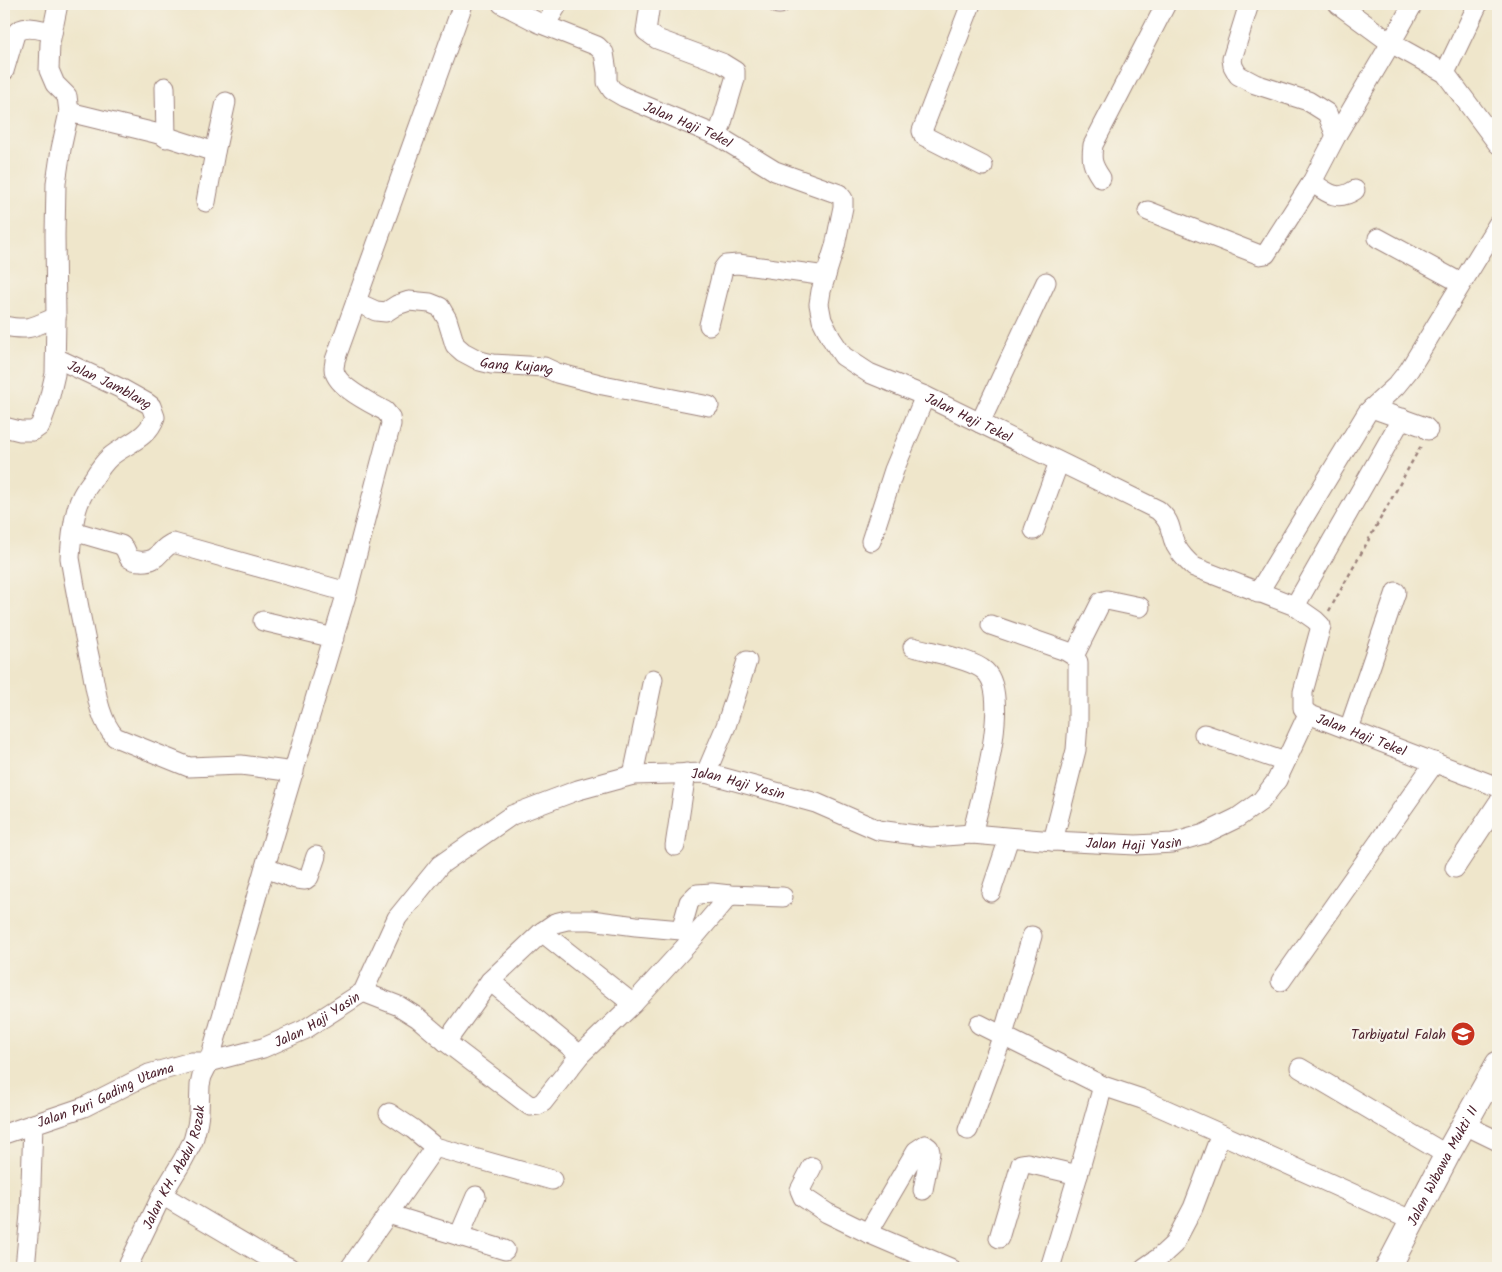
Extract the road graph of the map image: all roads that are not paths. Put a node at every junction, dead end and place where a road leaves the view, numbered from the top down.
1 (58, 4) edge
2 (463, 4) edge
3 (502, 4) edge
4 (558, 4) edge
5 (650, 4) edge
6 (971, 4) edge
7 (1166, 4) edge
8 (1249, 4) edge
9 (1338, 4) edge
10 (1413, 4) edge
11 (1478, 4) edge
12 (545, 25) junction
13 (52, 32) junction
14 (1391, 43) junction
15 (4, 68) edge
16 (1445, 73) junction
17 (165, 87) dead end
18 (226, 102) dead end
19 (69, 112) junction
20 (718, 136) junction
21 (1336, 136) junction
22 (166, 138) junction
23 (1498, 144) edge
24 (215, 152) junction
25 (983, 166) dead end
26 (1101, 178) dead end
27 (1312, 182) junction
28 (1355, 190) dead end
29 (206, 202) dead end
30 (1148, 210) dead end
31 (1498, 224) edge
32 (1378, 238) dead end
33 (826, 276) junction
34 (1046, 282) dead end
35 (1461, 283) junction
36 (356, 302) junction
37 (56, 317) junction
38 (709, 325) dead end
39 (4, 326) edge
40 (56, 358) junction
41 (925, 396) junction
42 (709, 406) dead end
43 (1372, 408) junction
44 (1402, 418) junction
45 (980, 423) junction
46 (4, 427) edge
47 (1428, 430) road end
48 (1059, 462) junction
49 (1034, 530) dead end
50 (73, 531) junction
51 (870, 541) dead end
52 (347, 592) junction
53 (1396, 592) dead end
54 (1258, 593) junction
55 (1295, 606) junction
56 (1140, 607) dead end
57 (263, 621) dead end
58 (991, 625) dead end
59 (334, 638) junction
60 (913, 647) dead end
61 (1074, 656) junction
62 (747, 661) dead end
63 (653, 680) dead end
64 (1308, 714) junction
65 (1349, 729) junction
66 (1204, 734) dead end
67 (1285, 762) junction
68 (1435, 762) junction
69 (294, 772) junction
70 (706, 772) junction
71 (686, 773) junction
72 (634, 775) junction
73 (1498, 787) edge
74 (1498, 803) edge
75 (972, 834) junction
76 (1009, 838) junction
77 (1053, 841) junction
78 (675, 846) dead end
79 (316, 856) dead end
80 (265, 868) junction
81 (1455, 868) dead end
82 (991, 892) dead end
83 (730, 895) junction
84 (783, 897) dead end
85 (542, 932) junction
86 (688, 933) junction
87 (1032, 936) dead end
88 (490, 981) junction
89 (1282, 981) dead end
90 (363, 992) junction
91 (633, 1004) junction
92 (979, 1024) dead end
93 (1003, 1035) junction
94 (446, 1042) junction
95 (580, 1055) junction
96 (209, 1062) junction
97 (1498, 1064) edge
98 (1300, 1068) dead end
99 (1103, 1086) junction
100 (389, 1113) dead end
101 (33, 1124) junction
102 (1465, 1125) junction
103 (968, 1130) dead end
104 (4, 1134) edge
105 (1221, 1134) junction
106 (1498, 1141) edge
107 (435, 1147) junction
108 (1447, 1155) junction
109 (812, 1167) dead end
110 (1078, 1175) junction
111 (552, 1180) dead end
112 (923, 1190) dead end
113 (162, 1195) junction
114 (476, 1196) dead end
115 (388, 1214) junction
116 (1413, 1221) junction
117 (868, 1232) junction
118 (459, 1236) junction
119 (999, 1238) dead end
120 (505, 1250) dead end
121 (257, 1261) edge
122 (25, 1268) edge
123 (127, 1268) edge
124 (290, 1268) edge
125 (350, 1268) edge
126 (950, 1268) edge
127 (1050, 1268) edge
128 (1144, 1268) edge
129 (1388, 1268) edge

1 - 13 street
2 - 36 street, Jalan KH. Abdul Rozak
3 - 12 street, Jalan Haji Tekel
4 - 12 street
5 - 20 street
6 - 25 street
7 - 26 street
8 - 21 street
9 - 14 street
10 - 14 street
11 - 16 street
12 - 20 street, Jalan Haji Tekel
13 - 15 street
13 - 19 street
14 - 16 street
14 - 21 street
16 - 23 street
17 - 22 street
18 - 24 street
19 - 22 street
19 - 37 street, Jalan Jamblang
20 - 33 street, Jalan Haji Tekel
21 - 27 street
22 - 24 street
24 - 29 street
27 - 28 street
27 - 30 street
31 - 35 street
32 - 35 street
33 - 38 street
33 - 41 street, Jalan Haji Tekel
34 - 45 street
35 - 43 street
36 - 42 street, Gang Kujang
36 - 52 street, Jalan KH. Abdul Rozak
37 - 39 street
37 - 40 street, Jalan Jamblang
40 - 46 street
40 - 50 street, Jalan Jamblang
41 - 45 street, Jalan Haji Tekel
41 - 51 street
43 - 44 street
43 - 54 street
44 - 47 street
44 - 55 street
45 - 48 street, Jalan Haji Tekel
48 - 49 street
48 - 54 street, Jalan Haji Tekel
50 - 52 street
50 - 69 street, Jalan Jamblang
52 - 59 street, Jalan KH. Abdul Rozak
53 - 65 street
54 - 55 street, Jalan Haji Tekel
55 - 64 street, Jalan Haji Tekel
56 - 61 street
57 - 59 street
58 - 61 street
59 - 69 street, Jalan KH. Abdul Rozak
60 - 75 street
61 - 77 street
62 - 70 street
63 - 72 street
64 - 65 street, Jalan Haji Tekel
64 - 67 street, Jalan Haji Yasin
65 - 68 street, Jalan Haji Tekel
66 - 67 street
67 - 77 street, Jalan Haji Yasin
68 - 73 street, Jalan Haji Tekel
68 - 89 street
69 - 80 street, Jalan KH. Abdul Rozak
70 - 71 street, Jalan Haji Yasin
70 - 75 street, Jalan Haji Yasin
71 - 72 street, Jalan Haji Yasin
71 - 78 street
72 - 90 street, Jalan Haji Yasin
74 - 81 street
75 - 76 street, Jalan Haji Yasin
76 - 77 street, Jalan Haji Yasin
76 - 82 street
79 - 80 street
80 - 96 street, Jalan KH. Abdul Rozak
83 - 84 street
83 - 86 street
83 - 86 street
85 - 86 street
85 - 88 street
85 - 91 street
86 - 91 street
87 - 93 street
88 - 94 street
88 - 95 street
90 - 94 street
90 - 96 street, Jalan Haji Yasin
91 - 95 street
92 - 93 street
93 - 99 street
93 - 103 street
94 - 95 street
96 - 101 street, Jalan Puri Gading Utama
96 - 113 street, Jalan KH. Abdul Rozak
97 - 102 main road, Jalan Wibawa Mukti II
98 - 108 street
99 - 105 street
99 - 110 street
100 - 107 street
101 - 104 street, Jalan Puri Gading Utama
101 - 122 street
102 - 106 street
102 - 108 main road, Jalan Wibawa Mukti II
105 - 116 street
105 - 128 street
107 - 111 street
107 - 115 street
108 - 116 main road, Jalan Wibawa Mukti II
109 - 117 street
110 - 119 street
110 - 127 street
112 - 117 street
113 - 121 street
113 - 123 street, Jalan KH. Abdul Rozak
114 - 118 street
115 - 118 street
115 - 125 street
116 - 129 main road, Jalan Wibawa Mukti II
117 - 126 street
118 - 120 street
121 - 124 street

